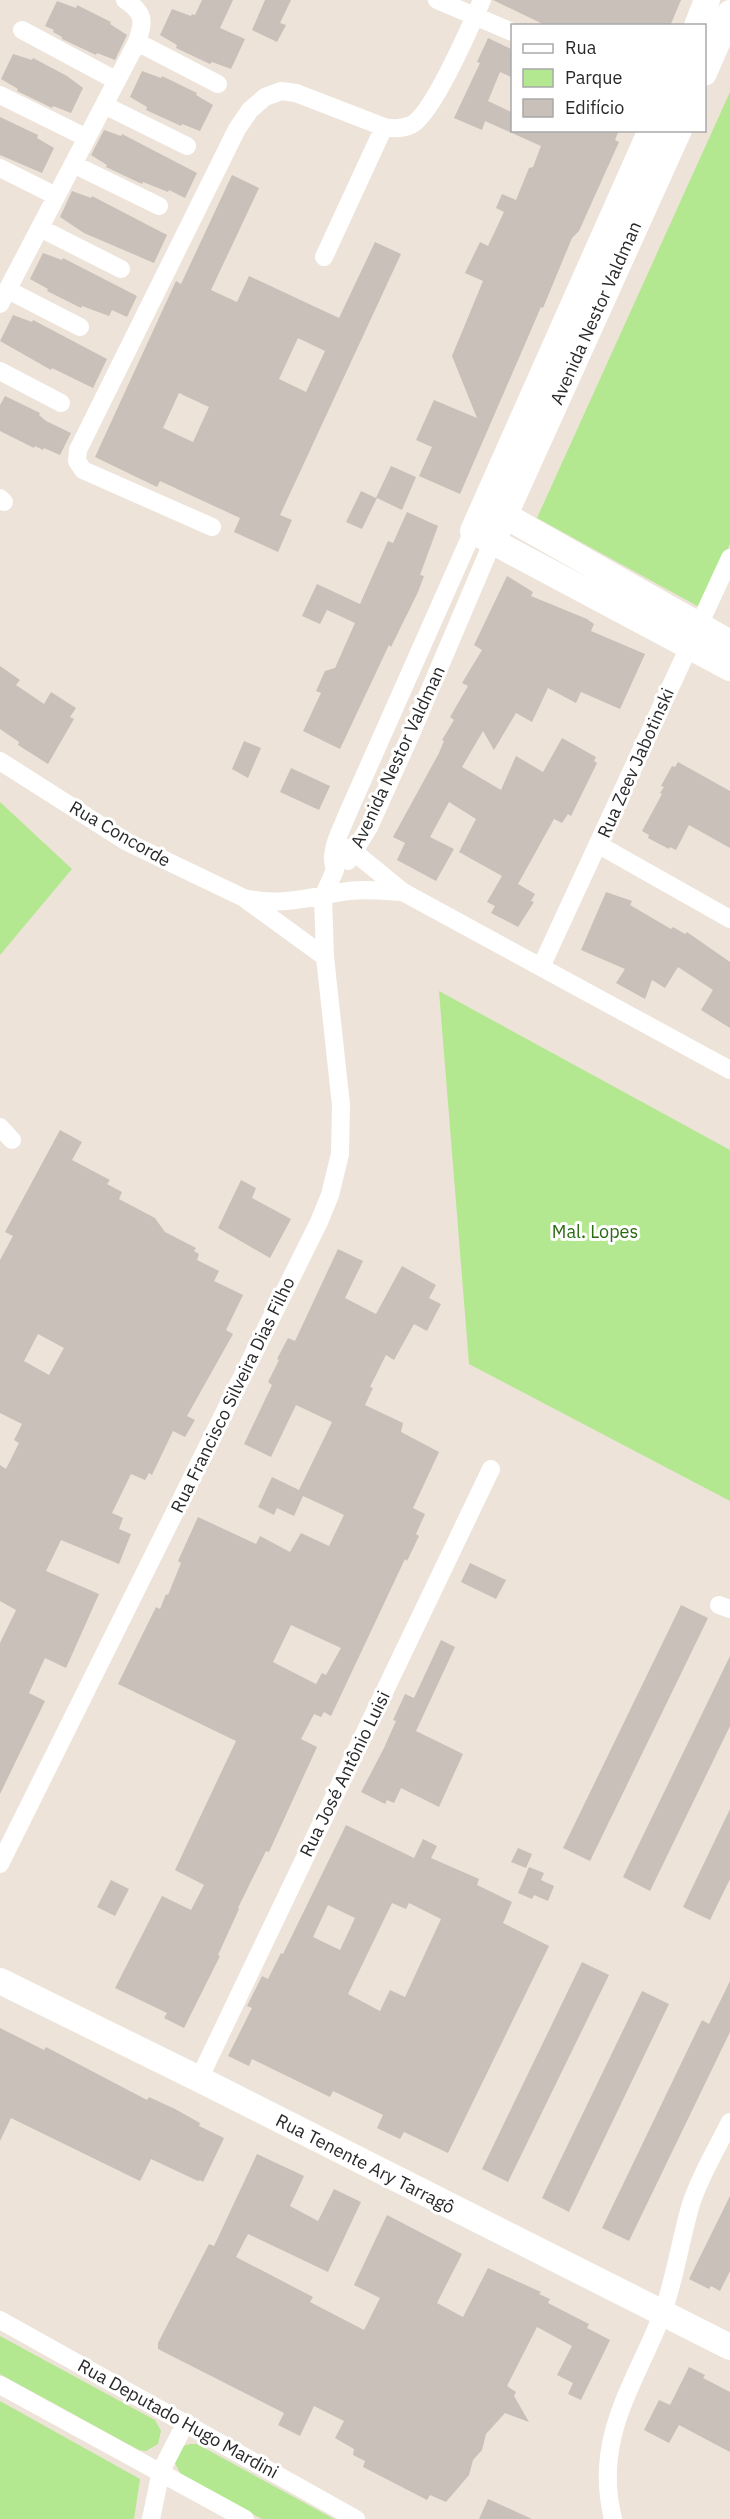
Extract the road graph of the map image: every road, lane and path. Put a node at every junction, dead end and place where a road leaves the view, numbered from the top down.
1 (125, 0) edge
2 (437, 0) edge
3 (708, 0) edge
4 (479, 8) edge
5 (730, 13) edge
6 (698, 24) edge
7 (22, 30) dead end
8 (511, 31) edge
9 (137, 42) junction
10 (706, 71) edge
11 (117, 81) junction
12 (218, 84) dead end
13 (0, 95) edge
14 (104, 105) junction
15 (384, 127) junction
16 (650, 132) edge
17 (678, 132) edge
18 (87, 138) junction
19 (187, 146) dead end
20 (73, 164) junction
21 (0, 168) edge
22 (56, 196) junction
23 (159, 206) dead end
24 (40, 228) junction
25 (324, 257) dead end
26 (121, 269) dead end
27 (4, 297) edge
28 (80, 327) dead end
29 (0, 371) edge
30 (61, 403) dead end
31 (495, 510) junction
32 (212, 527) dead end
33 (483, 536) junction
34 (730, 560) edge
35 (694, 635) junction
36 (730, 643) edge
37 (730, 668) edge
38 (0, 761) edge
39 (336, 842) junction
40 (599, 845) junction
41 (354, 852) junction
42 (335, 870) junction
43 (403, 892) junction
44 (323, 897) junction
45 (244, 898) junction
46 (730, 919) edge
47 (325, 957) junction
48 (541, 967) junction
49 (730, 1070) edge
50 (491, 1470) dead end
51 (0, 1864) edge
52 (0, 1981) edge
53 (199, 2079) junction
54 (730, 2121) edge
55 (662, 2314) junction
56 (0, 2320) edge
57 (730, 2347) edge
58 (0, 2385) edge
59 (186, 2422) junction
60 (161, 2471) junction
61 (609, 2513) edge
62 (151, 2519) edge
63 (245, 2519) edge
64 (356, 2519) edge

1 - 9 street
2 - 4 street
3 - 6 main road
4 - 8 street
4 - 15 street
5 - 10 main road
7 - 11 street
9 - 11 street
9 - 12 street
11 - 14 street
13 - 18 street
14 - 18 street
14 - 19 street
15 - 25 street
15 - 32 street
16 - 31 main road, Avenida Nestor Valdman
17 - 31 main road, Avenida Nestor Valdman
18 - 20 street
20 - 22 street
20 - 23 street
21 - 22 street
22 - 24 street
24 - 26 street
24 - 27 street
27 - 28 street
29 - 30 street
31 - 33 main road, Avenida Nestor Valdman
31 - 35 main road
33 - 35 main road
33 - 39 street, Avenida Nestor Valdman
33 - 41 street, Avenida Nestor Valdman
34 - 35 street, Rua Zeev Jabotinski
35 - 36 main road
35 - 37 main road
35 - 40 street, Rua Zeev Jabotinski
38 - 45 street, Rua Concorde
39 - 41 street
39 - 42 street, Avenida Nestor Valdman
40 - 46 street
40 - 48 street, Rua Zeev Jabotinski
41 - 42 street, Avenida Nestor Valdman
41 - 43 street
42 - 44 street
43 - 44 street, Rua Concorde
43 - 48 street
44 - 45 street, Rua Concorde
44 - 47 street, Rua Francisco Silveira Dias Filho
45 - 47 street, Rua Concorde
47 - 51 street, Rua Francisco Silveira Dias Filho
48 - 49 street
50 - 53 street, Rua José Antônio Luisi
52 - 53 main road, Rua Tenente Ary Tarragô
53 - 55 main road, Rua Tenente Ary Tarragô
54 - 55 street
55 - 57 main road, Rua Tenente Ary Tarragô
55 - 61 street
56 - 59 street, Rua Deputado Hugo Mardini
58 - 60 street
59 - 60 street
59 - 64 street, Rua Deputado Hugo Mardini
60 - 62 street
60 - 63 street

